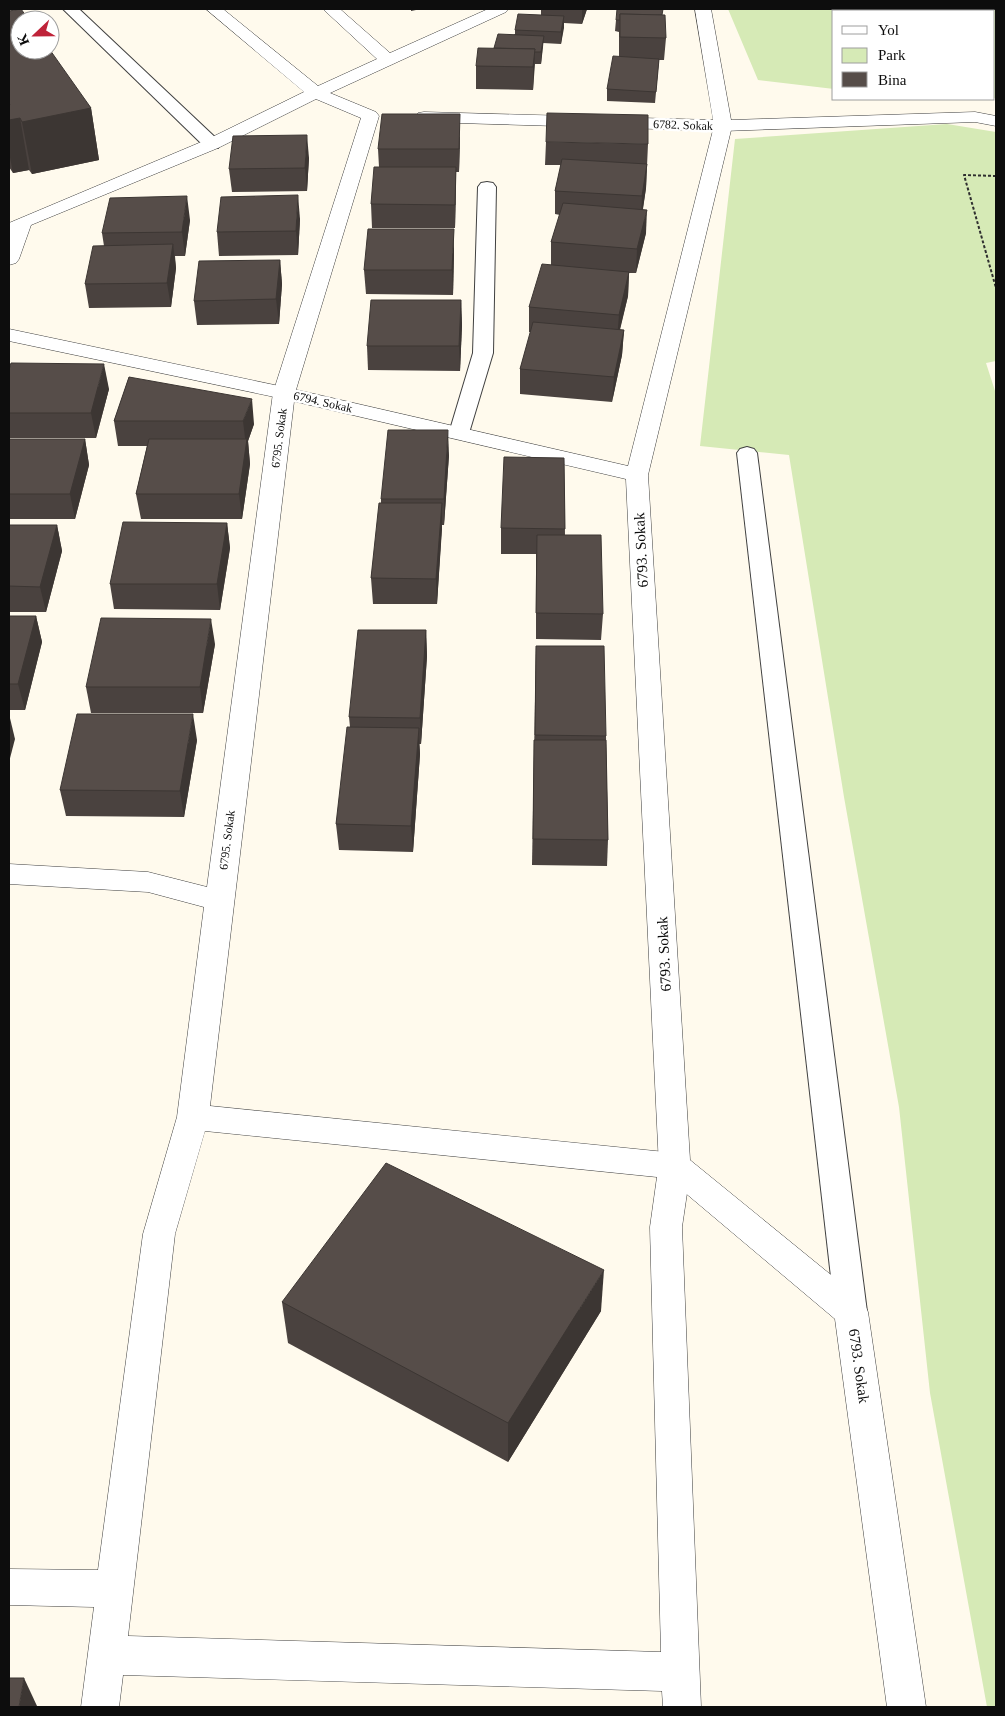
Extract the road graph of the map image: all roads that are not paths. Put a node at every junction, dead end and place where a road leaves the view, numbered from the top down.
1 (71, 9) edge
2 (214, 9) edge
3 (331, 9) edge
4 (500, 9) edge
5 (703, 9) edge
6 (388, 60) junction
7 (316, 93) junction
8 (387, 116) junction
9 (996, 121) edge
10 (723, 126) junction
11 (212, 144) junction
12 (487, 187) dead end
13 (16, 226) edge
14 (9, 259) edge
15 (9, 335) edge
16 (284, 393) junction
17 (458, 433) junction
18 (747, 453) dead end
19 (637, 474) junction
20 (9, 874) edge
21 (219, 901) junction
22 (193, 1117) junction
23 (676, 1166) junction
24 (851, 1312) junction
25 (9, 1587) edge
26 (115, 1589) junction
27 (106, 1655) junction
28 (682, 1690) edge
29 (100, 1707) edge
30 (907, 1707) edge

1 - 11 lane
2 - 7 street
3 - 6 street
4 - 6 street
5 - 10 street
6 - 7 street
7 - 8 street
7 - 11 street
8 - 10 street, 6782. Sokak
8 - 16 street, 6795. Sokak
9 - 10 street, 6782. Sokak
10 - 19 street, 6793. Sokak
11 - 13 street
12 - 17 lane
13 - 14 street
15 - 16 street, 6794. Sokak
16 - 17 street, 6794. Sokak
16 - 21 street, 6795. Sokak
17 - 19 street, 6794. Sokak
18 - 24 lane
19 - 23 street, 6793. Sokak
20 - 21 street
21 - 22 street, 6795. Sokak
22 - 23 street
22 - 26 street, 6795. Sokak
23 - 24 street, 6793. Sokak
23 - 28 street
24 - 30 street, 6793. Sokak
25 - 26 street
26 - 27 street, 6795. Sokak
27 - 28 street
27 - 29 street, 6795. Sokak

